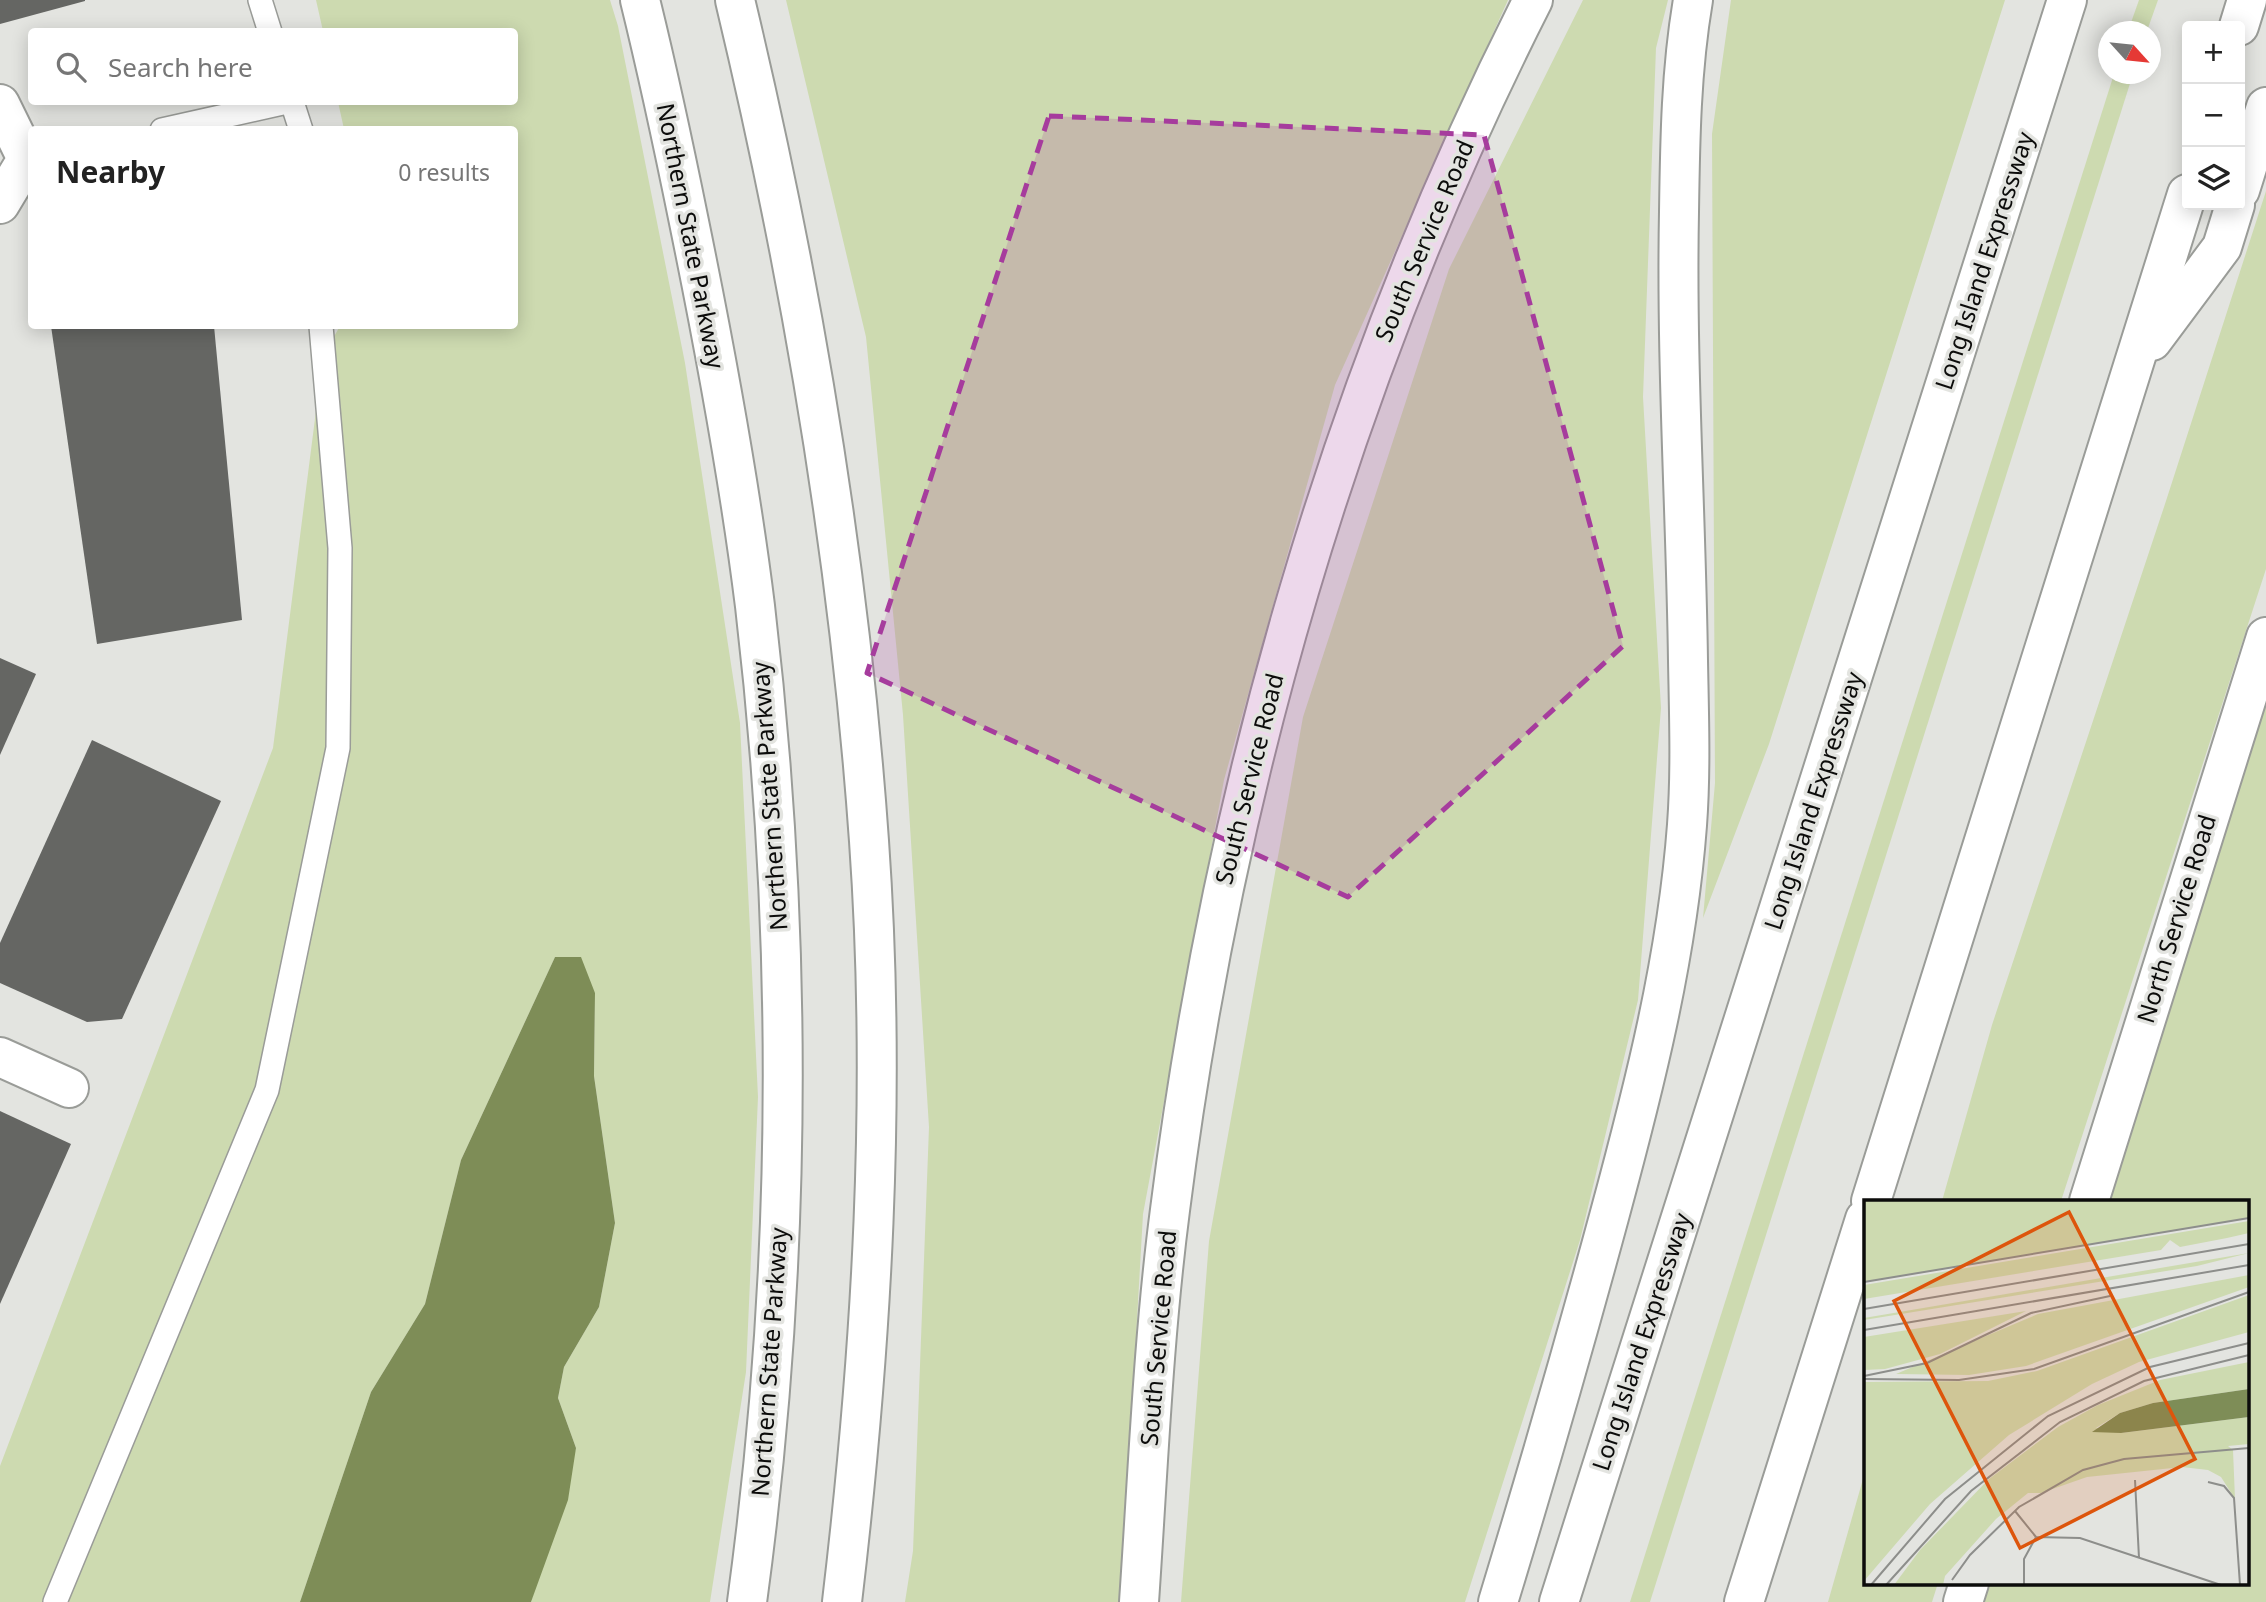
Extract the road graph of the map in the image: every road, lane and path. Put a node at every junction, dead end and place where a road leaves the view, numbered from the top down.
1 (260, 0) edge
2 (640, 0) edge
3 (735, 0) edge
4 (1533, 0) edge
5 (1693, 0) edge
6 (2067, 0) edge
7 (2246, 0) edge
8 (2240, 21) edge
9 (269, 28) edge
10 (0, 104) edge
11 (274, 105) edge
12 (293, 105) edge
13 (2266, 107) edge
14 (180, 126) edge
15 (300, 126) edge
16 (28, 157) edge
17 (28, 161) edge
18 (2245, 174) edge
19 (0, 204) edge
20 (2182, 210) edge
21 (2233, 210) edge
22 (321, 329) edge
23 (2136, 362) junction
24 (2266, 637) edge
25 (0, 1057) edge
26 (69, 1088) dead end
27 (1871, 1200) edge
28 (2089, 1200) edge
29 (1864, 1222) edge
30 (1969, 1584) edge
31 (54, 1602) edge
32 (747, 1602) edge
33 (842, 1602) edge
34 (1139, 1602) edge
35 (1498, 1602) edge
36 (1559, 1602) edge
37 (1744, 1602) edge
38 (1963, 1602) edge

1 - 9 lane
2 - 32 main road, Northern State Parkway
3 - 33 main road
4 - 34 main road, South Service Road
5 - 35 main road
6 - 36 main road, Long Island Expressway
7 - 8 main road
10 - 16 main road
11 - 14 lane
12 - 15 lane
13 - 18 main road
17 - 19 main road
20 - 23 main road
21 - 23 main road
22 - 31 lane
23 - 27 main road
24 - 28 main road, North Service Road
25 - 26 main road
29 - 37 main road
30 - 38 main road

